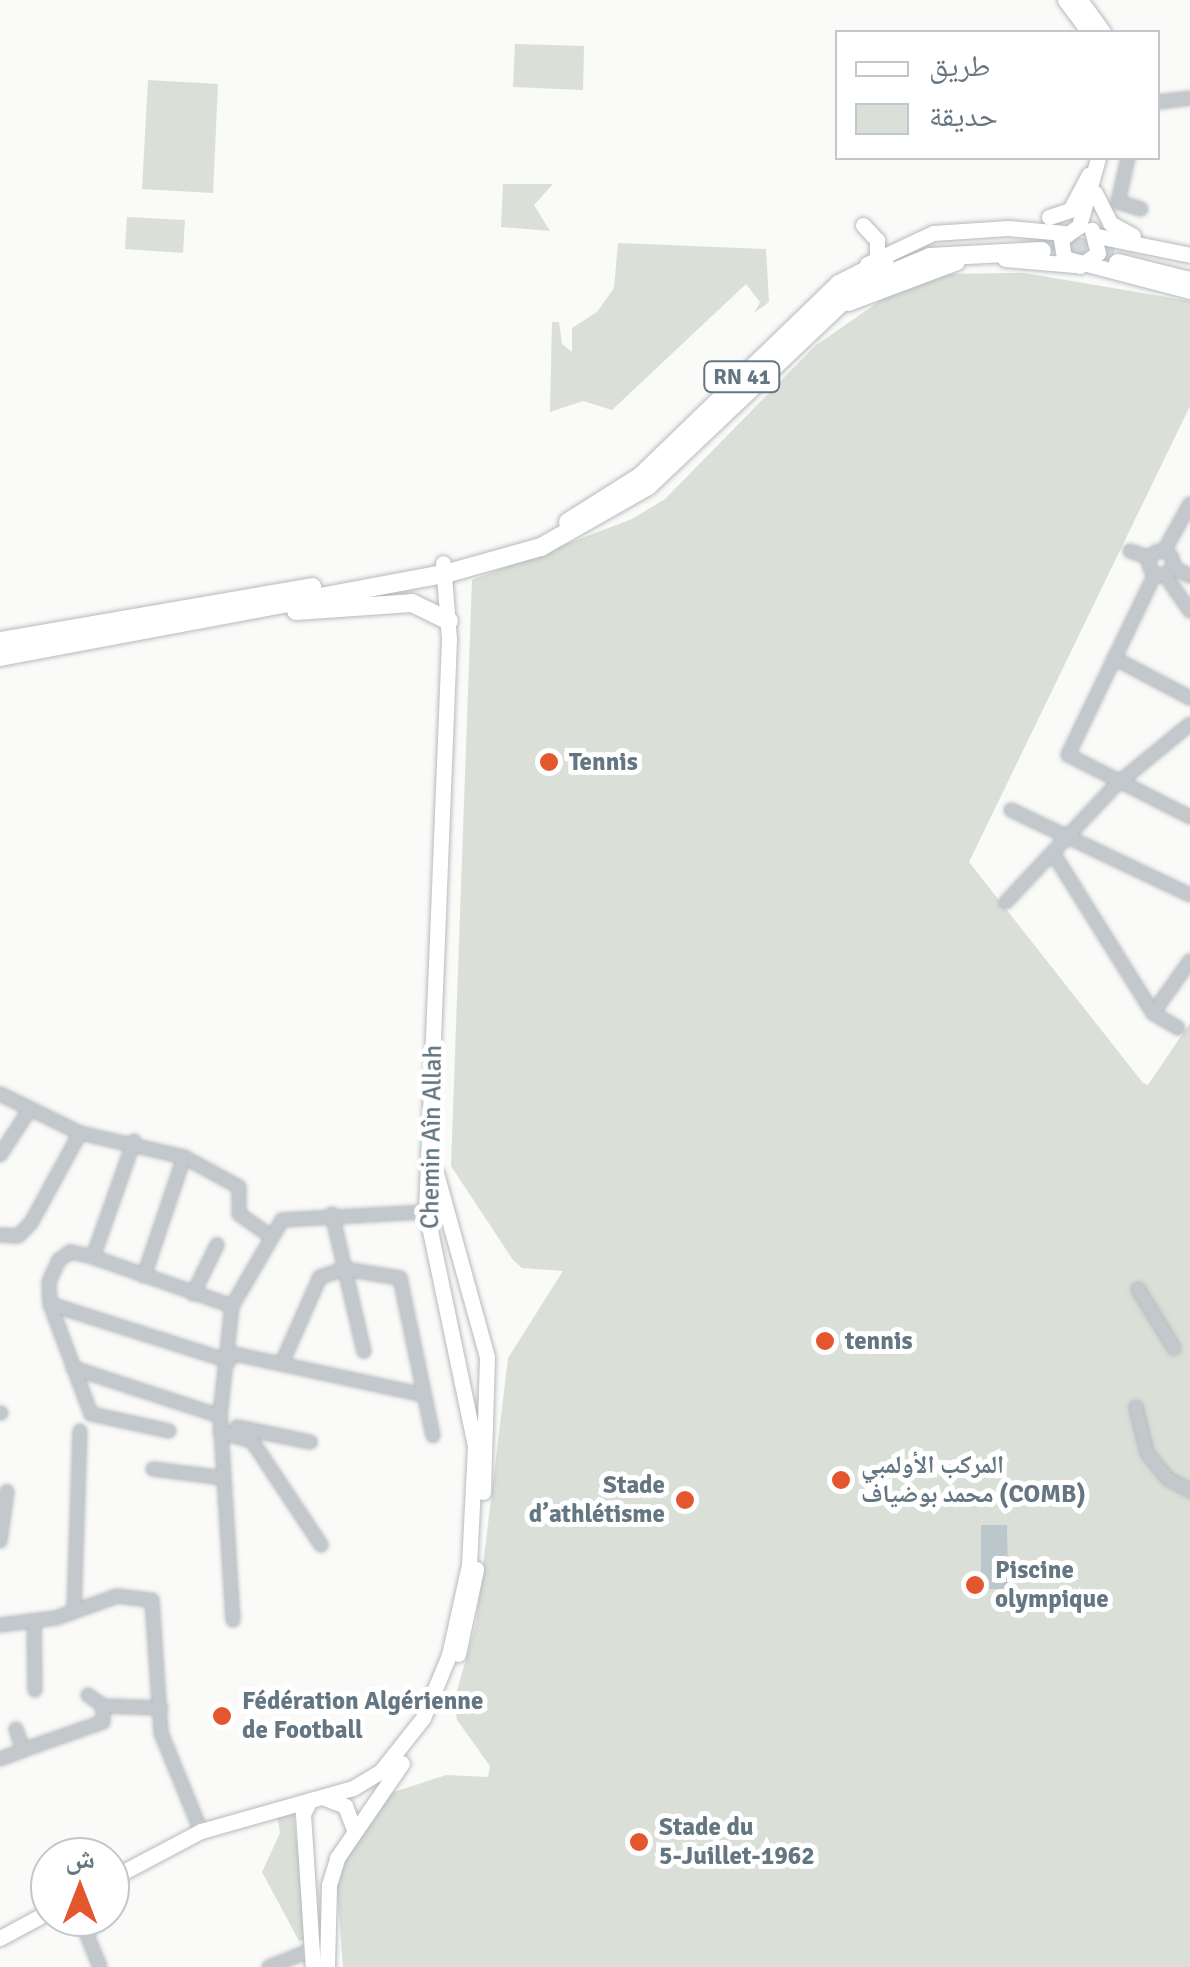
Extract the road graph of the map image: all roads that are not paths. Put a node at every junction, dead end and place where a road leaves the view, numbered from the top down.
1 (1065, 0) edge
2 (1080, 0) edge
3 (1088, 30) edge
4 (1102, 30) edge
5 (1190, 98) edge
6 (1160, 102) edge
7 (1099, 160) edge
8 (1100, 160) edge
9 (1100, 160) edge
10 (1128, 160) edge
11 (1096, 185) junction
12 (1141, 209) dead end
13 (1049, 218) dead end
14 (862, 225) dead end
15 (1083, 232) junction
16 (1160, 247) junction
17 (877, 256) junction
18 (1190, 256) edge
19 (1078, 265) junction
20 (1190, 269) edge
21 (856, 274) junction
22 (1190, 281) edge
23 (1190, 291) edge
24 (818, 320) junction
25 (1190, 505) edge
26 (1164, 550) junction
27 (1130, 551) dead end
28 (1150, 558) junction
29 (450, 567) junction
30 (1164, 572) junction
31 (1190, 576) edge
32 (255, 610) junction
33 (1190, 611) edge
34 (449, 621) junction
35 (0, 641) edge
36 (0, 657) edge
37 (1114, 658) junction
38 (1190, 698) edge
39 (1187, 731) edge
40 (1118, 784) junction
41 (1012, 810) dead end
42 (1190, 817) edge
43 (1068, 836) junction
44 (1053, 853) junction
45 (1190, 895) edge
46 (1006, 902) dead end
47 (1190, 962) edge
48 (1153, 1013) junction
49 (1178, 1028) dead end
50 (0, 1094) edge
51 (28, 1112) junction
52 (80, 1133) junction
53 (134, 1142) junction
54 (0, 1155) edge
55 (184, 1156) junction
56 (434, 1212) junction
57 (332, 1214) junction
58 (268, 1234) junction
59 (0, 1235) edge
60 (217, 1245) dead end
61 (93, 1257) junction
62 (344, 1268) junction
63 (144, 1276) junction
64 (1138, 1289) dead end
65 (194, 1294) junction
66 (50, 1304) junction
67 (232, 1306) junction
68 (1174, 1348) dead end
69 (364, 1351) dead end
70 (229, 1357) junction
71 (282, 1363) junction
72 (73, 1368) junction
73 (424, 1395) junction
74 (489, 1405) junction
75 (1136, 1407) dead end
76 (468, 1410) junction
77 (220, 1424) junction
78 (80, 1430) dead end
79 (168, 1432) dead end
80 (434, 1436) dead end
81 (310, 1442) dead end
82 (153, 1469) dead end
83 (223, 1478) junction
84 (7, 1491) dead end
85 (1190, 1491) edge
86 (0, 1541) edge
87 (320, 1546) dead end
88 (74, 1611) junction
89 (234, 1620) dead end
90 (34, 1621) junction
91 (0, 1625) edge
92 (35, 1690) dead end
93 (88, 1695) dead end
94 (103, 1706) junction
95 (161, 1708) junction
96 (427, 1720) junction
97 (16, 1730) dead end
98 (23, 1750) junction
99 (0, 1759) edge
100 (307, 1804) junction
101 (201, 1830) junction
102 (354, 1830) junction
103 (341, 1853) junction
104 (309, 1858) junction
105 (130, 1867) edge
106 (30, 1922) edge
107 (88, 1937) edge
108 (0, 1938) edge
109 (314, 1948) junction
110 (100, 1967) edge
111 (269, 1967) edge
112 (313, 1967) edge
113 (327, 1967) edge

1 - 3 main road
2 - 4 main road
5 - 6 street
7 - 13 main road
8 - 11 main road
9 - 15 main road
10 - 12 street
11 - 15 main road
11 - 16 main road
14 - 17 main road
15 - 16 main road
15 - 17 main road
15 - 19 main road
15 - 19 main road
16 - 18 main road
17 - 21 main road
19 - 23 main road
19 - 24 main road
20 - 22 highway
21 - 24 highway, RN 41
21 - 29 highway, RN 41
24 - 29 highway, RN 41
25 - 26 street
26 - 28 street
26 - 30 street
27 - 28 street
28 - 30 street
29 - 32 highway, RN 41
29 - 34 main road, Chemin Aîn Allah
29 - 35 highway, RN 41
29 - 56 main road, Chemin Aîn Allah
30 - 31 street
30 - 33 street
30 - 37 street
32 - 34 highway
32 - 36 highway, RN 41
34 - 56 main road, Chemin Aîn Allah
37 - 38 street
37 - 40 street
39 - 40 street
40 - 42 street
40 - 43 street
41 - 43 street
43 - 44 street
43 - 45 street
44 - 46 street
44 - 48 street
47 - 48 street
48 - 49 street
50 - 51 street
51 - 52 street
51 - 54 street
52 - 53 street
52 - 59 street
53 - 55 street
53 - 61 street
55 - 58 street
55 - 63 street
56 - 57 street
56 - 74 main road, Chemin Aîn Allah
56 - 76 main road, Chemin Aîn Allah
57 - 58 street
57 - 62 street
58 - 67 street
60 - 65 street
61 - 63 street
61 - 66 street
62 - 69 street
62 - 71 street
62 - 73 street
63 - 65 street
64 - 68 street
65 - 67 street
66 - 70 street
66 - 72 street
67 - 70 street
70 - 71 street
70 - 77 street
71 - 73 street
72 - 77 street
72 - 79 street
73 - 80 street
74 - 76 main road
74 - 96 main road, Chemin Aîn Allah
75 - 85 street
76 - 96 main road, Chemin Aîn Allah
77 - 81 street
77 - 83 street
77 - 87 street
78 - 88 street
82 - 83 street
83 - 89 street
84 - 86 street
88 - 90 street
88 - 95 street
90 - 91 street
90 - 92 street
93 - 94 street
94 - 95 street
94 - 98 street
95 - 101 street
96 - 100 main road, Chemin Aîn Allah
96 - 102 main road, Chemin Aîn Allah
97 - 98 street
98 - 99 street
100 - 101 main road, Chemin Aîn Allah
100 - 102 main road
100 - 104 main road
101 - 105 main road, Chemin Aîn Allah
102 - 103 main road, Chemin Aîn Allah
103 - 104 main road
103 - 113 main road, Chemin Aîn Allah
104 - 109 main road
106 - 108 main road
107 - 110 street
109 - 111 street
109 - 112 main road

